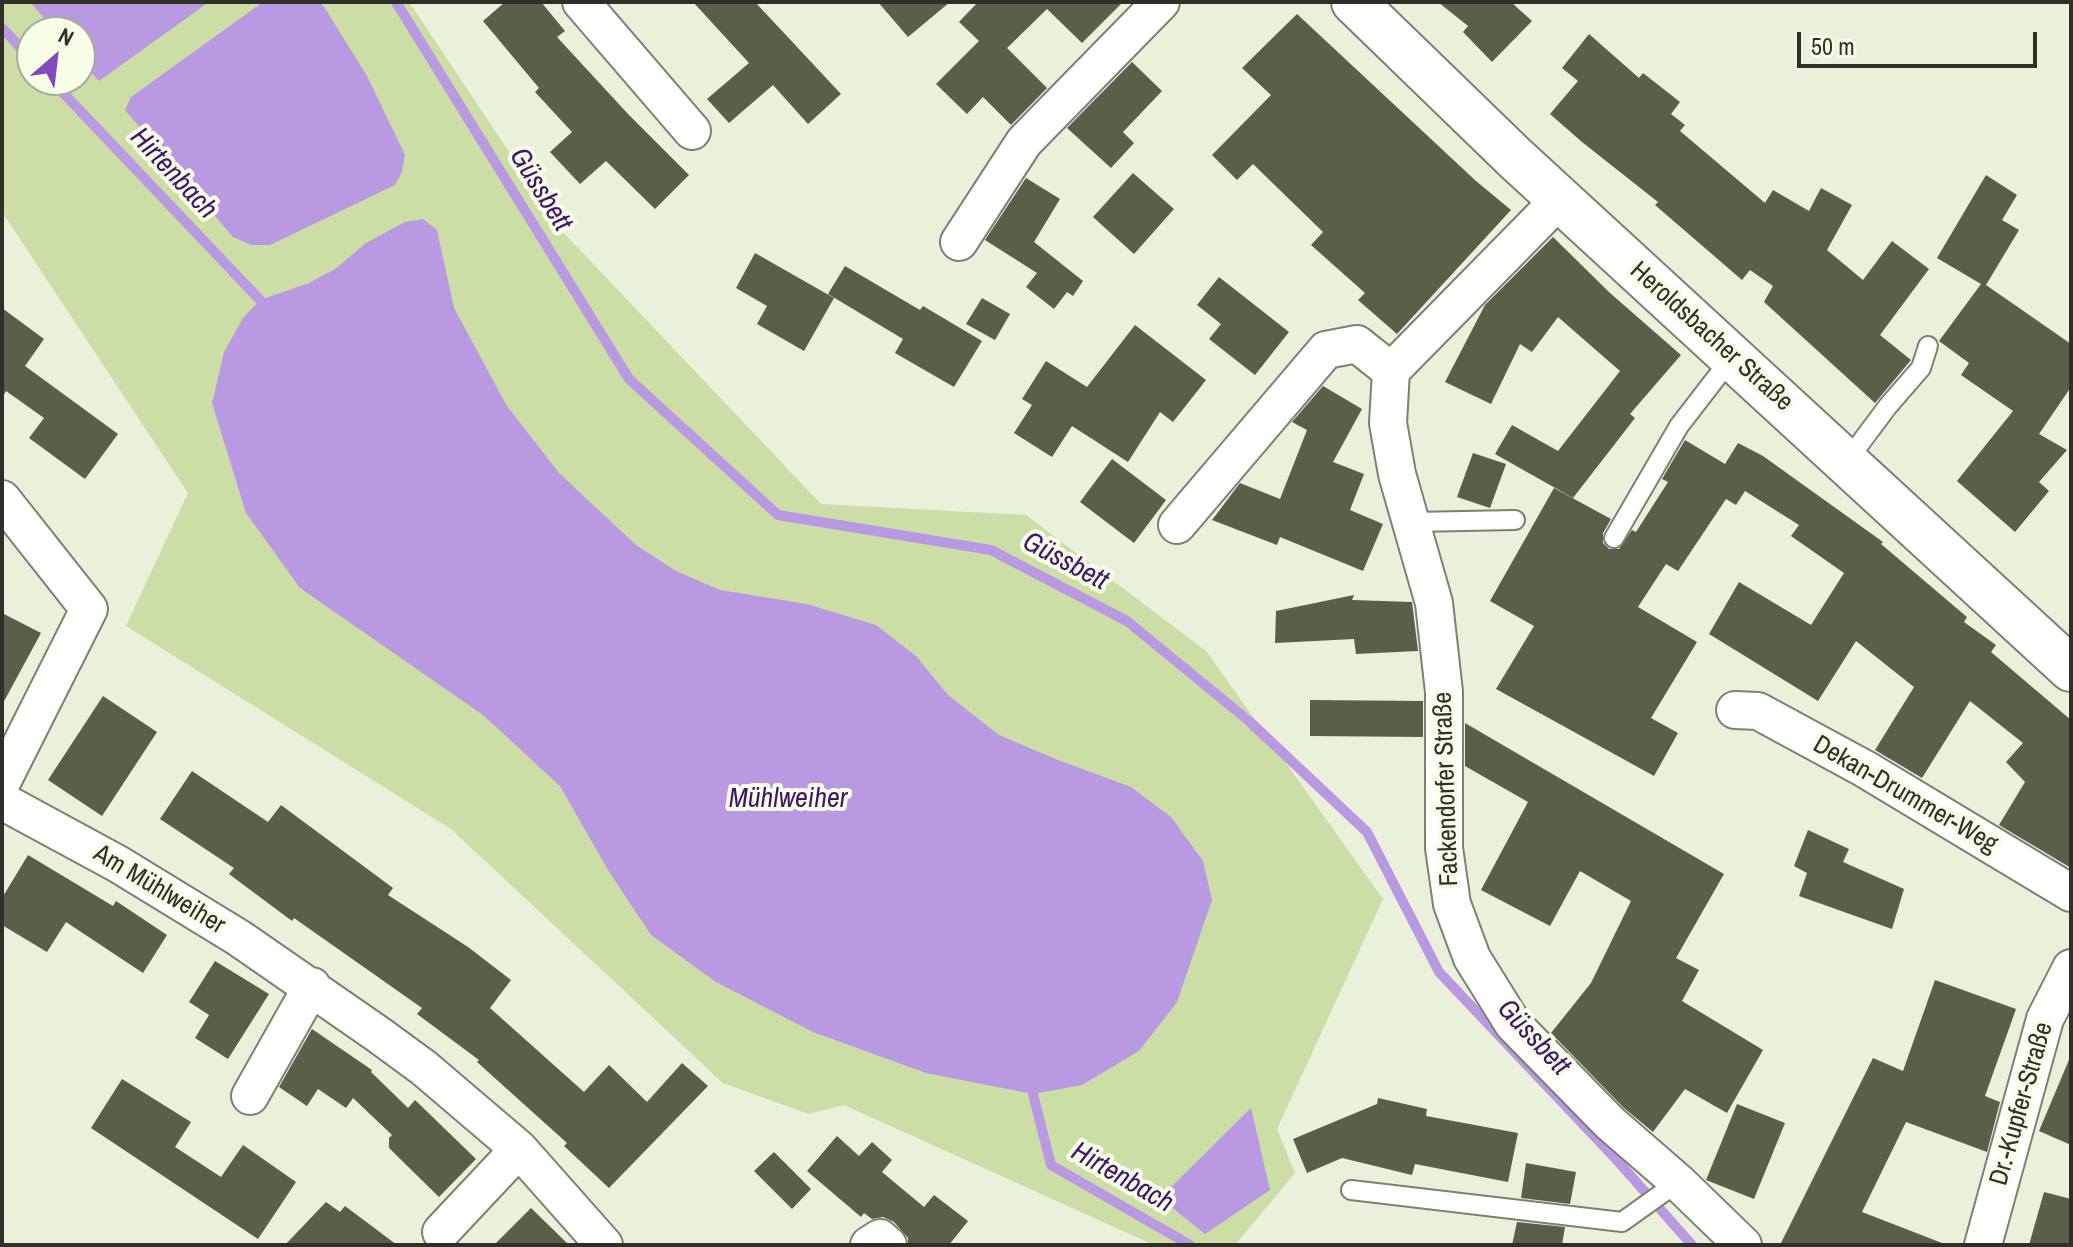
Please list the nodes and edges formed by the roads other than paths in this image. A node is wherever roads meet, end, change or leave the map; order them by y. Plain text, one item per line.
1 (581, 2) edge
2 (1161, 2) edge
3 (1359, 4) edge
4 (692, 131) dead end
5 (1560, 199) junction
6 (959, 242) dead end
7 (1928, 346) dead end
8 (1733, 356) junction
9 (1391, 371) junction
10 (1847, 461) junction
11 (2, 499) edge
12 (1515, 520) dead end
13 (1413, 522) junction
14 (1177, 525) dead end
15 (1614, 538) dead end
16 (2071, 669) edge
17 (1735, 710) dead end
18 (2, 782) edge
19 (2, 801) edge
20 (2071, 893) edge
21 (2071, 968) edge
22 (312, 986) junction
23 (250, 1096) dead end
24 (519, 1149) junction
25 (1678, 1182) junction
26 (1351, 1190) dead end
27 (441, 1232) dead end
28 (604, 1245) edge
29 (869, 1245) edge
30 (888, 1245) edge
31 (1743, 1245) edge
32 (1983, 1245) edge

1 - 4 street
2 - 6 street
3 - 5 street, Heroldsbacher Straße
5 - 8 street, Heroldsbacher Straße
5 - 9 street
7 - 10 lane
8 - 10 street, Heroldsbacher Straße
8 - 15 lane
9 - 13 street, Fackendorfer Straße
9 - 14 street
10 - 16 street, Heroldsbacher Straße
11 - 18 street
12 - 13 lane
13 - 25 street, Fackendorfer Straße
17 - 20 street, Dekan-Drummer-Weg
19 - 22 street, Am Mühlweiher
21 - 32 street, Dr.-Kupfer-Straße
22 - 23 street
22 - 24 street, Am Mühlweiher
24 - 27 street
24 - 28 street, Am Mühlweiher
25 - 26 lane
25 - 31 street, Fackendorfer Straße
29 - 30 street

